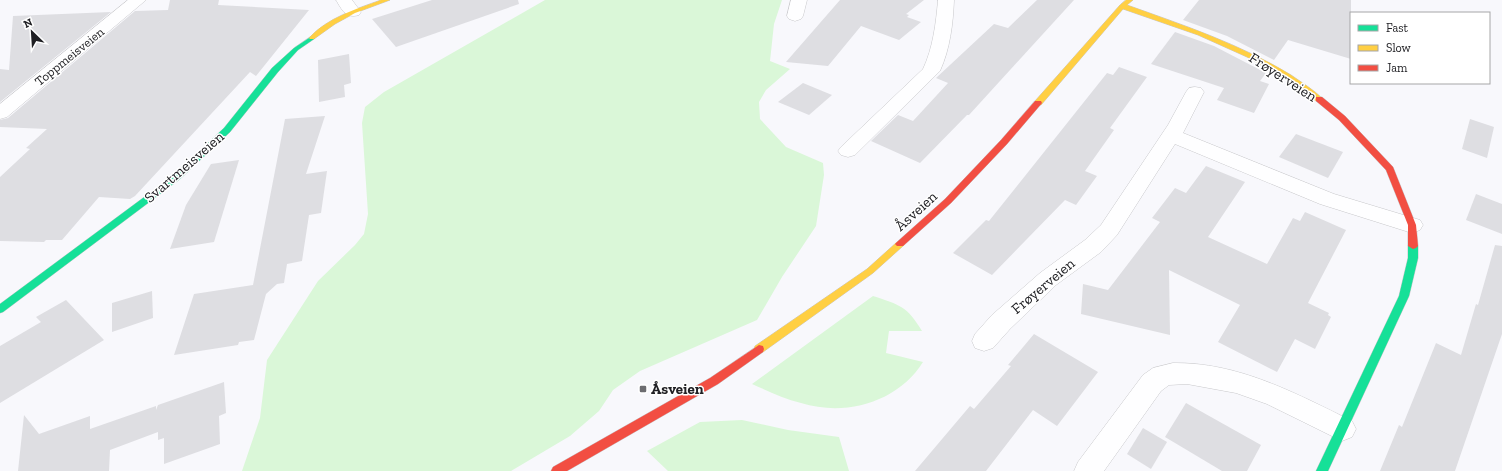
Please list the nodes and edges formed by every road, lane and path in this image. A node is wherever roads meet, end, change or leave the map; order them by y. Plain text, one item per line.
1 (138, 0) edge
2 (388, 0) edge
3 (799, 0) edge
4 (946, 0) edge
5 (1130, 0) edge
6 (348, 6) edge
7 (1122, 6) junction
8 (795, 16) dead end
9 (1195, 92) dead end
10 (0, 113) edge
11 (1171, 135) junction
12 (848, 151) dead end
13 (1412, 225) junction
14 (0, 309) edge
15 (984, 341) dead end
16 (1342, 429) junction
17 (557, 471) edge
18 (1088, 471) edge
19 (1322, 471) edge

1 - 10 street, Toppmeisveien
2 - 6 street, Svartmeisveien
3 - 8 street
4 - 12 street
5 - 7 street, Åsveien
6 - 14 street, Svartmeisveien
7 - 13 street, Frøyerveien
7 - 17 street, Åsveien
9 - 11 street, Frøyerveien
11 - 13 street
11 - 15 street, Frøyerveien
13 - 16 street, Frøyerveien
16 - 18 street
16 - 19 street, Frøyerveien

